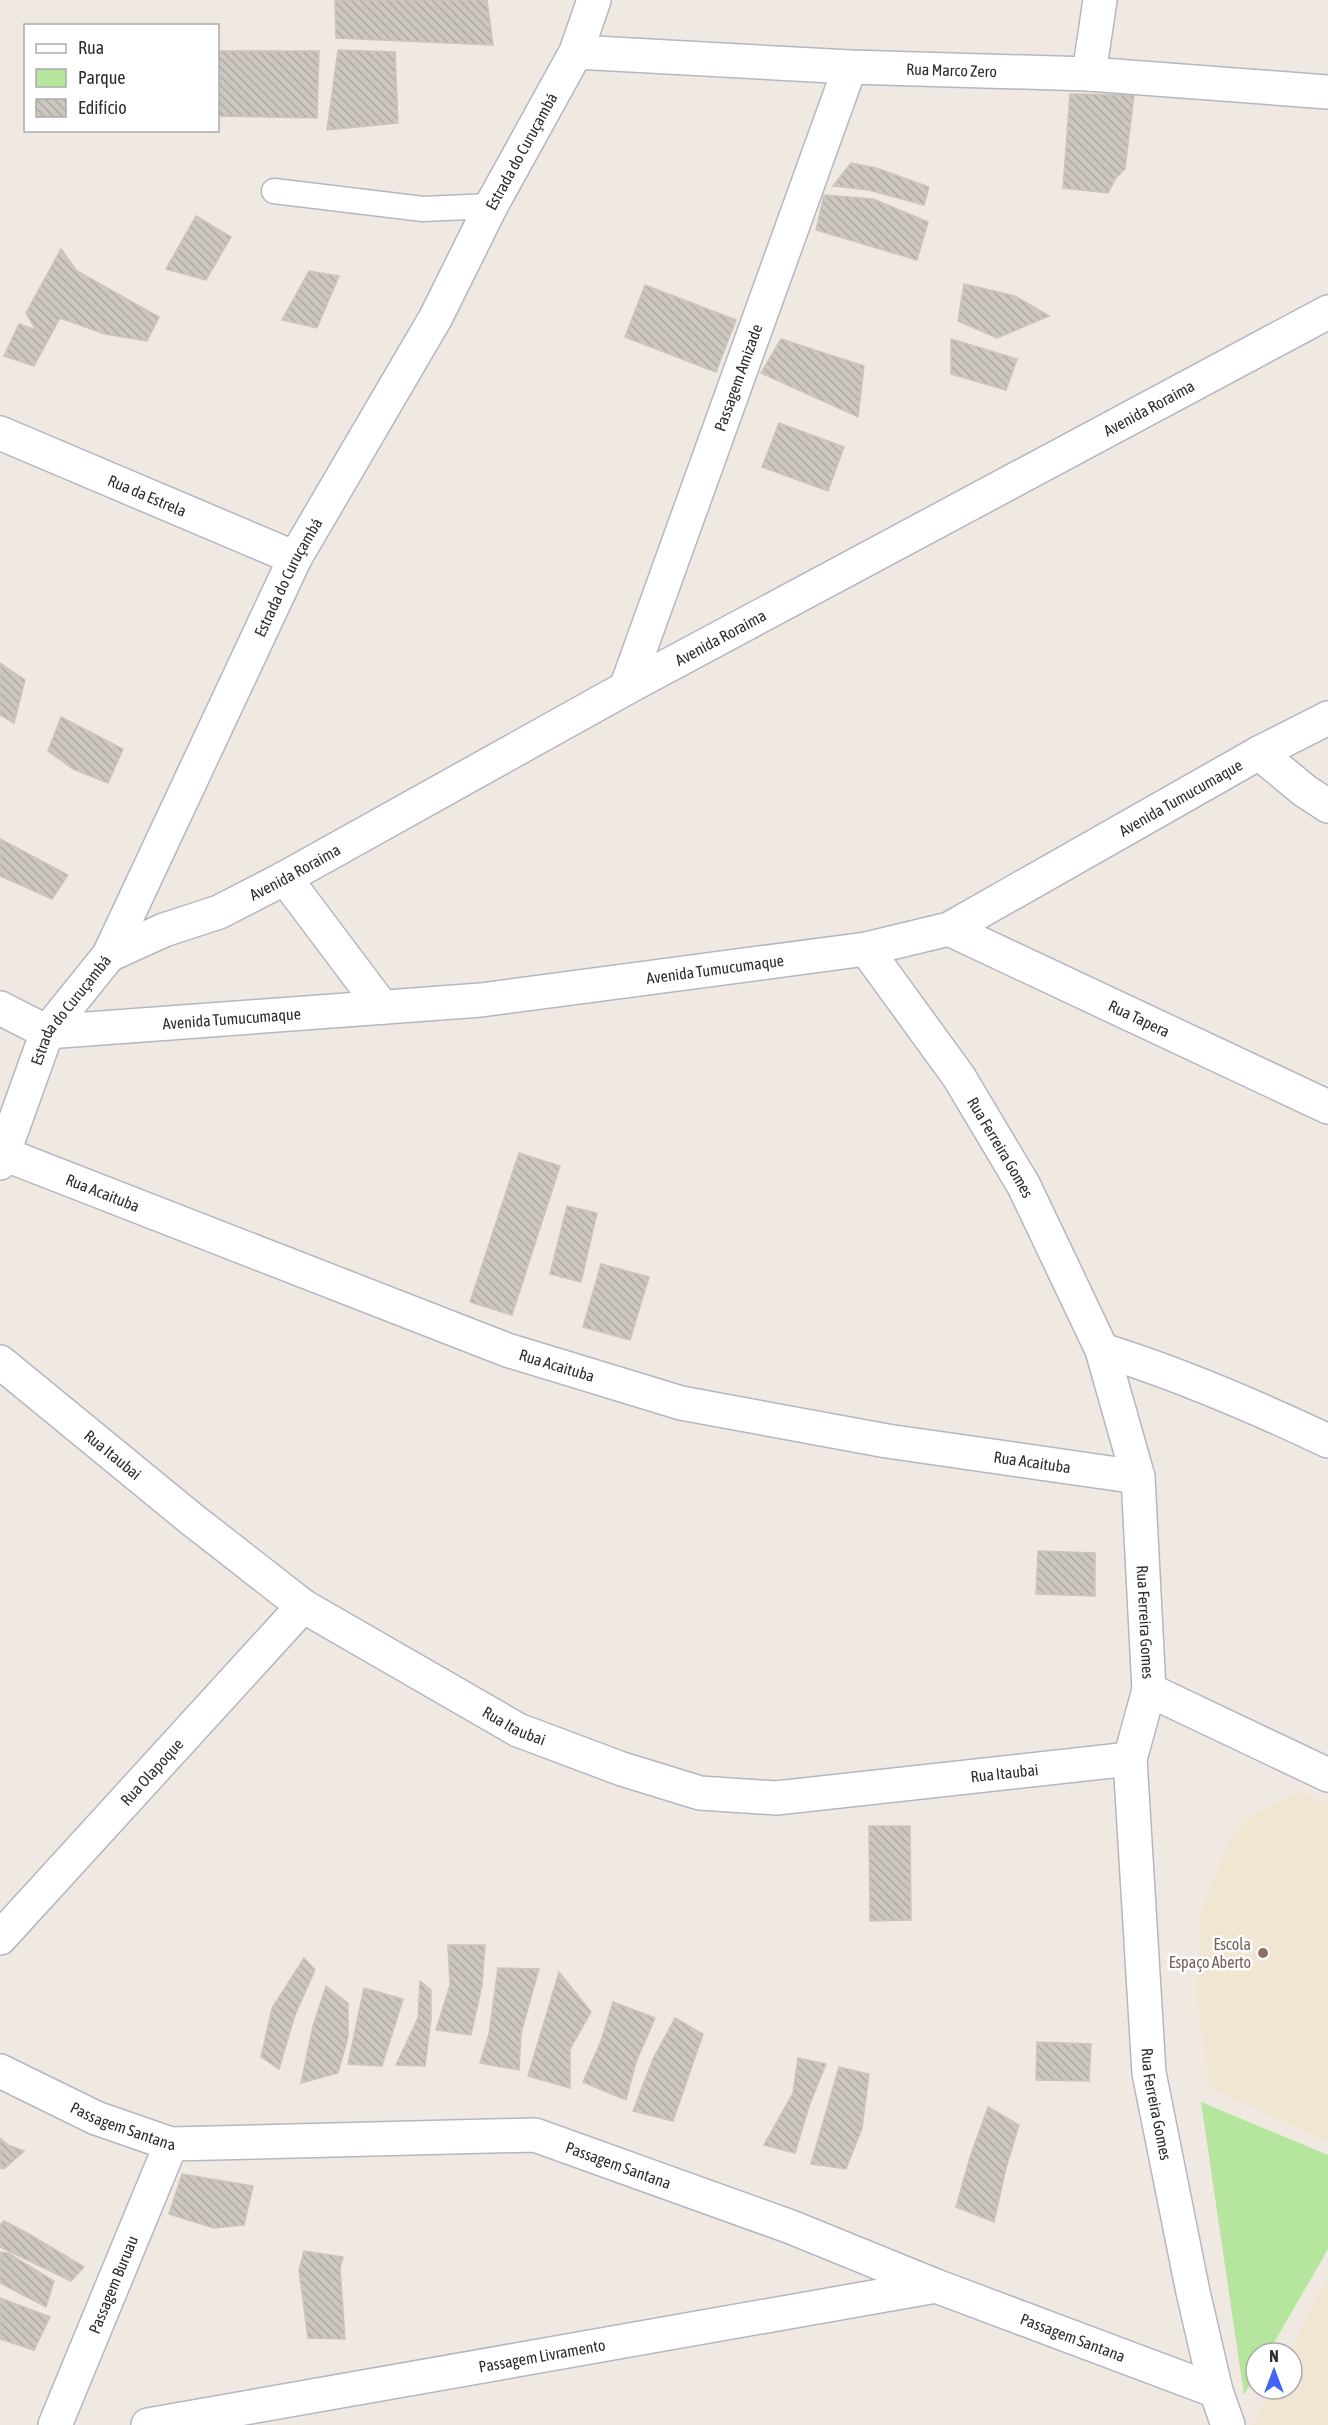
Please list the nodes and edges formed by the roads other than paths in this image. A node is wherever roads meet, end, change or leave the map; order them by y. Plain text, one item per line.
1 (594, 0) edge
2 (1100, 0) edge
3 (576, 52) junction
4 (850, 67) junction
5 (1089, 74) junction
6 (1328, 92) edge
7 (274, 191) dead end
8 (491, 206) junction
9 (1328, 312) edge
10 (0, 433) edge
11 (295, 558) junction
12 (626, 688) junction
13 (1328, 718) edge
14 (1259, 753) junction
15 (1328, 806) edge
16 (285, 878) junction
17 (949, 929) junction
18 (866, 949) junction
19 (109, 955) junction
20 (382, 1007) junction
21 (0, 1008) edge
22 (48, 1032) junction
23 (1328, 1107) edge
24 (2, 1158) edge
25 (1102, 1350) junction
26 (0, 1362) edge
27 (1328, 1441) edge
28 (1138, 1477) junction
29 (303, 1606) junction
30 (1149, 1690) junction
31 (1130, 1759) junction
32 (1328, 1775) edge
33 (0, 1938) edge
34 (0, 2071) edge
35 (171, 2144) junction
36 (936, 2286) junction
37 (1216, 2391) junction
38 (55, 2425) edge
39 (148, 2425) edge
40 (1228, 2425) edge

1 - 3 street, Estrada do Curuçambá
2 - 5 street
3 - 4 street, Rua Marco Zero
3 - 8 street, Estrada do Curuçambá
4 - 5 street, Rua Marco Zero
4 - 12 street, Passagem Amizade
5 - 6 street, Rua Marco Zero
7 - 8 lane
8 - 11 street, Estrada do Curuçambá
9 - 12 street, Avenida Roraima
10 - 11 street, Rua da Estrela
11 - 19 street, Estrada do Curuçambá
12 - 16 street, Avenida Roraima
13 - 14 street, Avenida Tumucumaque
14 - 15 street
14 - 17 street, Avenida Tumucumaque
16 - 19 street, Avenida Roraima
16 - 20 street
17 - 18 street, Avenida Tumucumaque
17 - 23 street, Rua Tapera
18 - 20 street, Avenida Tumucumaque
18 - 25 street, Rua Ferreira Gomes
19 - 22 street, Estrada do Curuçambá
20 - 22 street, Avenida Tumucumaque
21 - 22 street
22 - 24 street, Estrada do Curuçambá
24 - 28 street, Rua Acaituba
25 - 27 street
25 - 28 street, Rua Ferreira Gomes
26 - 29 street, Rua Itaubai
28 - 30 street, Rua Ferreira Gomes
29 - 31 street, Rua Itaubai
29 - 33 street, Rua Olapoque
30 - 31 street, Rua Ferreira Gomes
30 - 32 street
31 - 37 street, Rua Ferreira Gomes
34 - 35 street, Passagem Santana
35 - 36 street, Passagem Santana
35 - 38 street, Passagem Buruau
36 - 37 street, Passagem Santana
36 - 39 street, Passagem Livramento
37 - 40 street, Rua Ferreira Gomes

